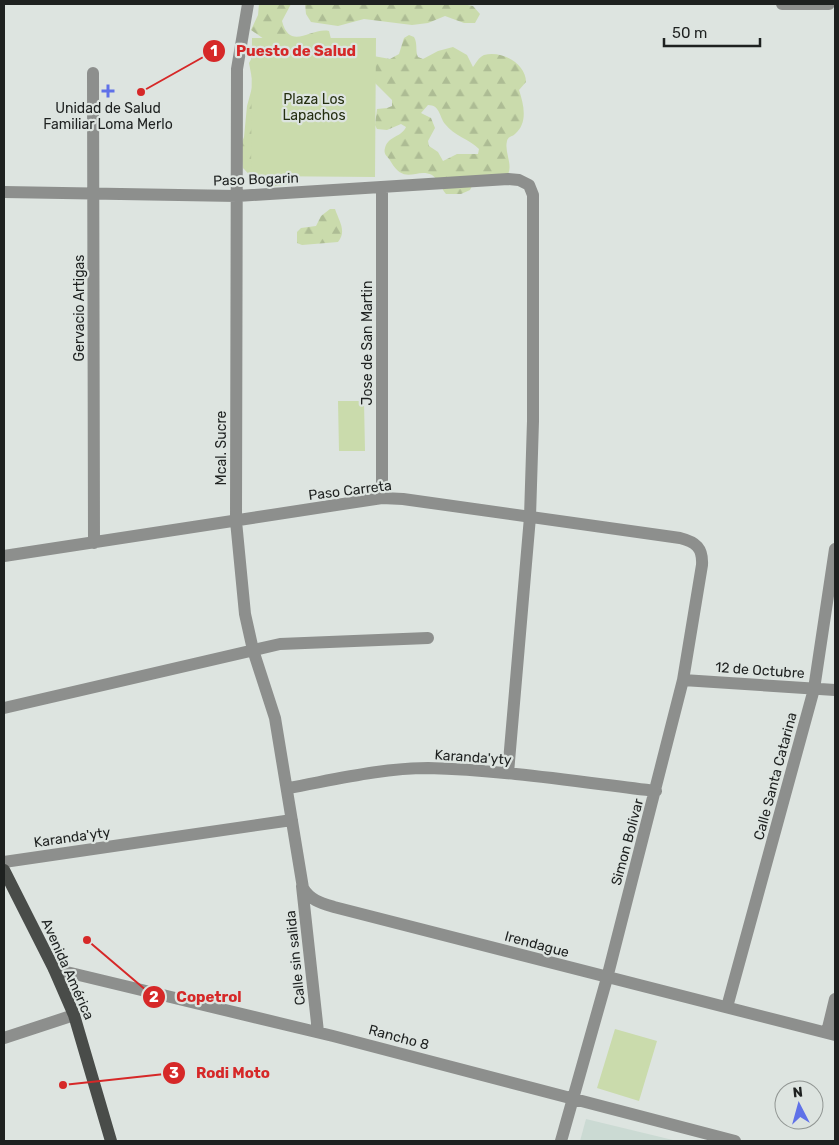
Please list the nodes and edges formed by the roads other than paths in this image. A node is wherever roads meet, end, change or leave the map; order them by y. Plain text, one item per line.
1 (248, 4) edge
2 (782, 4) edge
3 (794, 4) edge
4 (829, 4) edge
5 (93, 73) dead end
6 (382, 187) junction
7 (4, 192) edge
8 (93, 194) junction
9 (236, 196) junction
10 (382, 498) junction
11 (530, 517) junction
12 (236, 521) junction
13 (94, 543) junction
14 (698, 546) joint
15 (835, 549) edge
16 (4, 556) edge
17 (428, 638) dead end
18 (253, 650) junction
19 (683, 680) junction
20 (814, 689) junction
21 (835, 690) edge
22 (4, 708) edge
23 (508, 773) junction
24 (288, 788) junction
25 (656, 791) junction
26 (292, 820) junction
27 (4, 862) edge
28 (4, 870) edge
29 (301, 881) junction
30 (54, 969) junction
31 (608, 978) junction
32 (835, 999) edge
33 (727, 1007) junction
34 (74, 1016) junction
35 (318, 1032) junction
36 (831, 1033) edge
37 (4, 1038) edge
38 (573, 1099) junction
39 (111, 1141) edge
40 (562, 1141) edge
41 (735, 1141) edge

1 - 9 street, Mcal. Sucre
2 - 3 street
3 - 4 street
5 - 8 street, Gervacio Artigas
6 - 9 street, Paso Bogarin
6 - 10 street, Jose de San Martin
6 - 11 street, Paso Bogarin
7 - 8 street, Paso Bogarin
8 - 9 street, Paso Bogarin
8 - 13 street, Gervacio Artigas
9 - 12 street, Mcal. Sucre
10 - 11 street, Paso Carreta
10 - 12 street, Paso Carreta
11 - 14 street, Paso Carreta
11 - 23 street
12 - 13 street, Paso Carreta
12 - 18 street, Mcal. Sucre
13 - 16 street, Paso Carreta
14 - 19 street, Simon Bolivar
15 - 20 street, Calle Santa Catarina
17 - 18 street
18 - 22 street
18 - 24 street, Mcal. Sucre
19 - 20 street, 12 de Octubre
19 - 25 street, Simon Bolivar
20 - 21 street, 12 de Octubre
20 - 33 street, Calle Santa Catarina
23 - 24 street, Karanda'yty
23 - 25 street, Karanda'yty
24 - 26 street, Mcal. Sucre
25 - 31 street, Simon Bolivar
26 - 27 street, Karanda'yty
26 - 29 street, Irendague
28 - 30 main road, Avenida América
29 - 31 street, Irendague
29 - 35 street, Calle sin salida
30 - 34 main road, Avenida América
30 - 35 street, Rancho 8
31 - 33 street, Irendague
31 - 38 street, Simon Bolivar
32 - 36 street
33 - 36 street, Irendague
34 - 37 street
34 - 39 main road, Avenida América
35 - 38 street, Rancho 8
38 - 40 street, Simon Bolivar
38 - 41 street, Rancho 8

